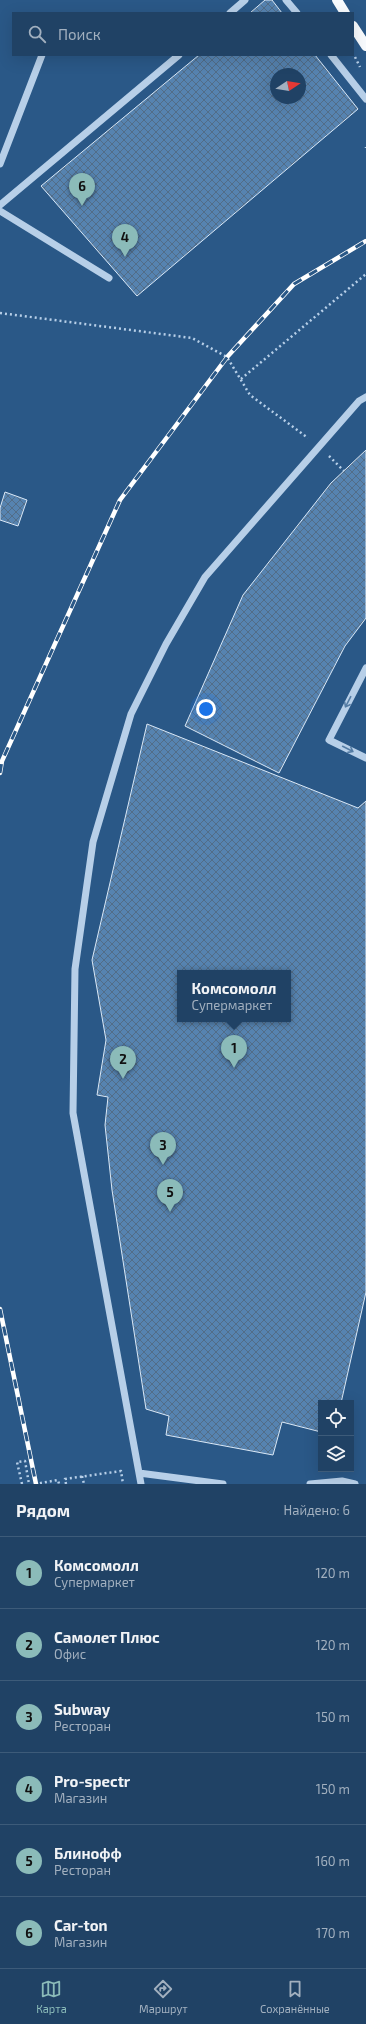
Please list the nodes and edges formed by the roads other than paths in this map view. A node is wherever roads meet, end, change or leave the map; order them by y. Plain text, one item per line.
1 (245, 0) edge
2 (286, 0) edge
3 (337, 0) edge
4 (231, 12) edge
5 (296, 12) edge
6 (344, 12) edge
7 (354, 28) edge
8 (366, 46) edge
9 (42, 56) edge
10 (178, 56) edge
11 (332, 56) edge
12 (366, 99) edge
13 (0, 164) edge
14 (0, 205) edge
15 (0, 211) edge
16 (108, 278) dead end
17 (366, 397) edge
18 (366, 668) edge
19 (366, 758) edge
20 (139, 1473) junction
21 (141, 1484) edge
22 (223, 1484) edge
23 (310, 1484) edge
24 (355, 1484) edge

1 - 4 lane
2 - 5 lane
3 - 6 main road
7 - 8 main road
9 - 13 lane
10 - 14 lane
11 - 12 lane
15 - 16 lane
17 - 20 lane
18 -> 19 lane
20 - 21 lane
20 - 22 lane
23 - 24 lane

